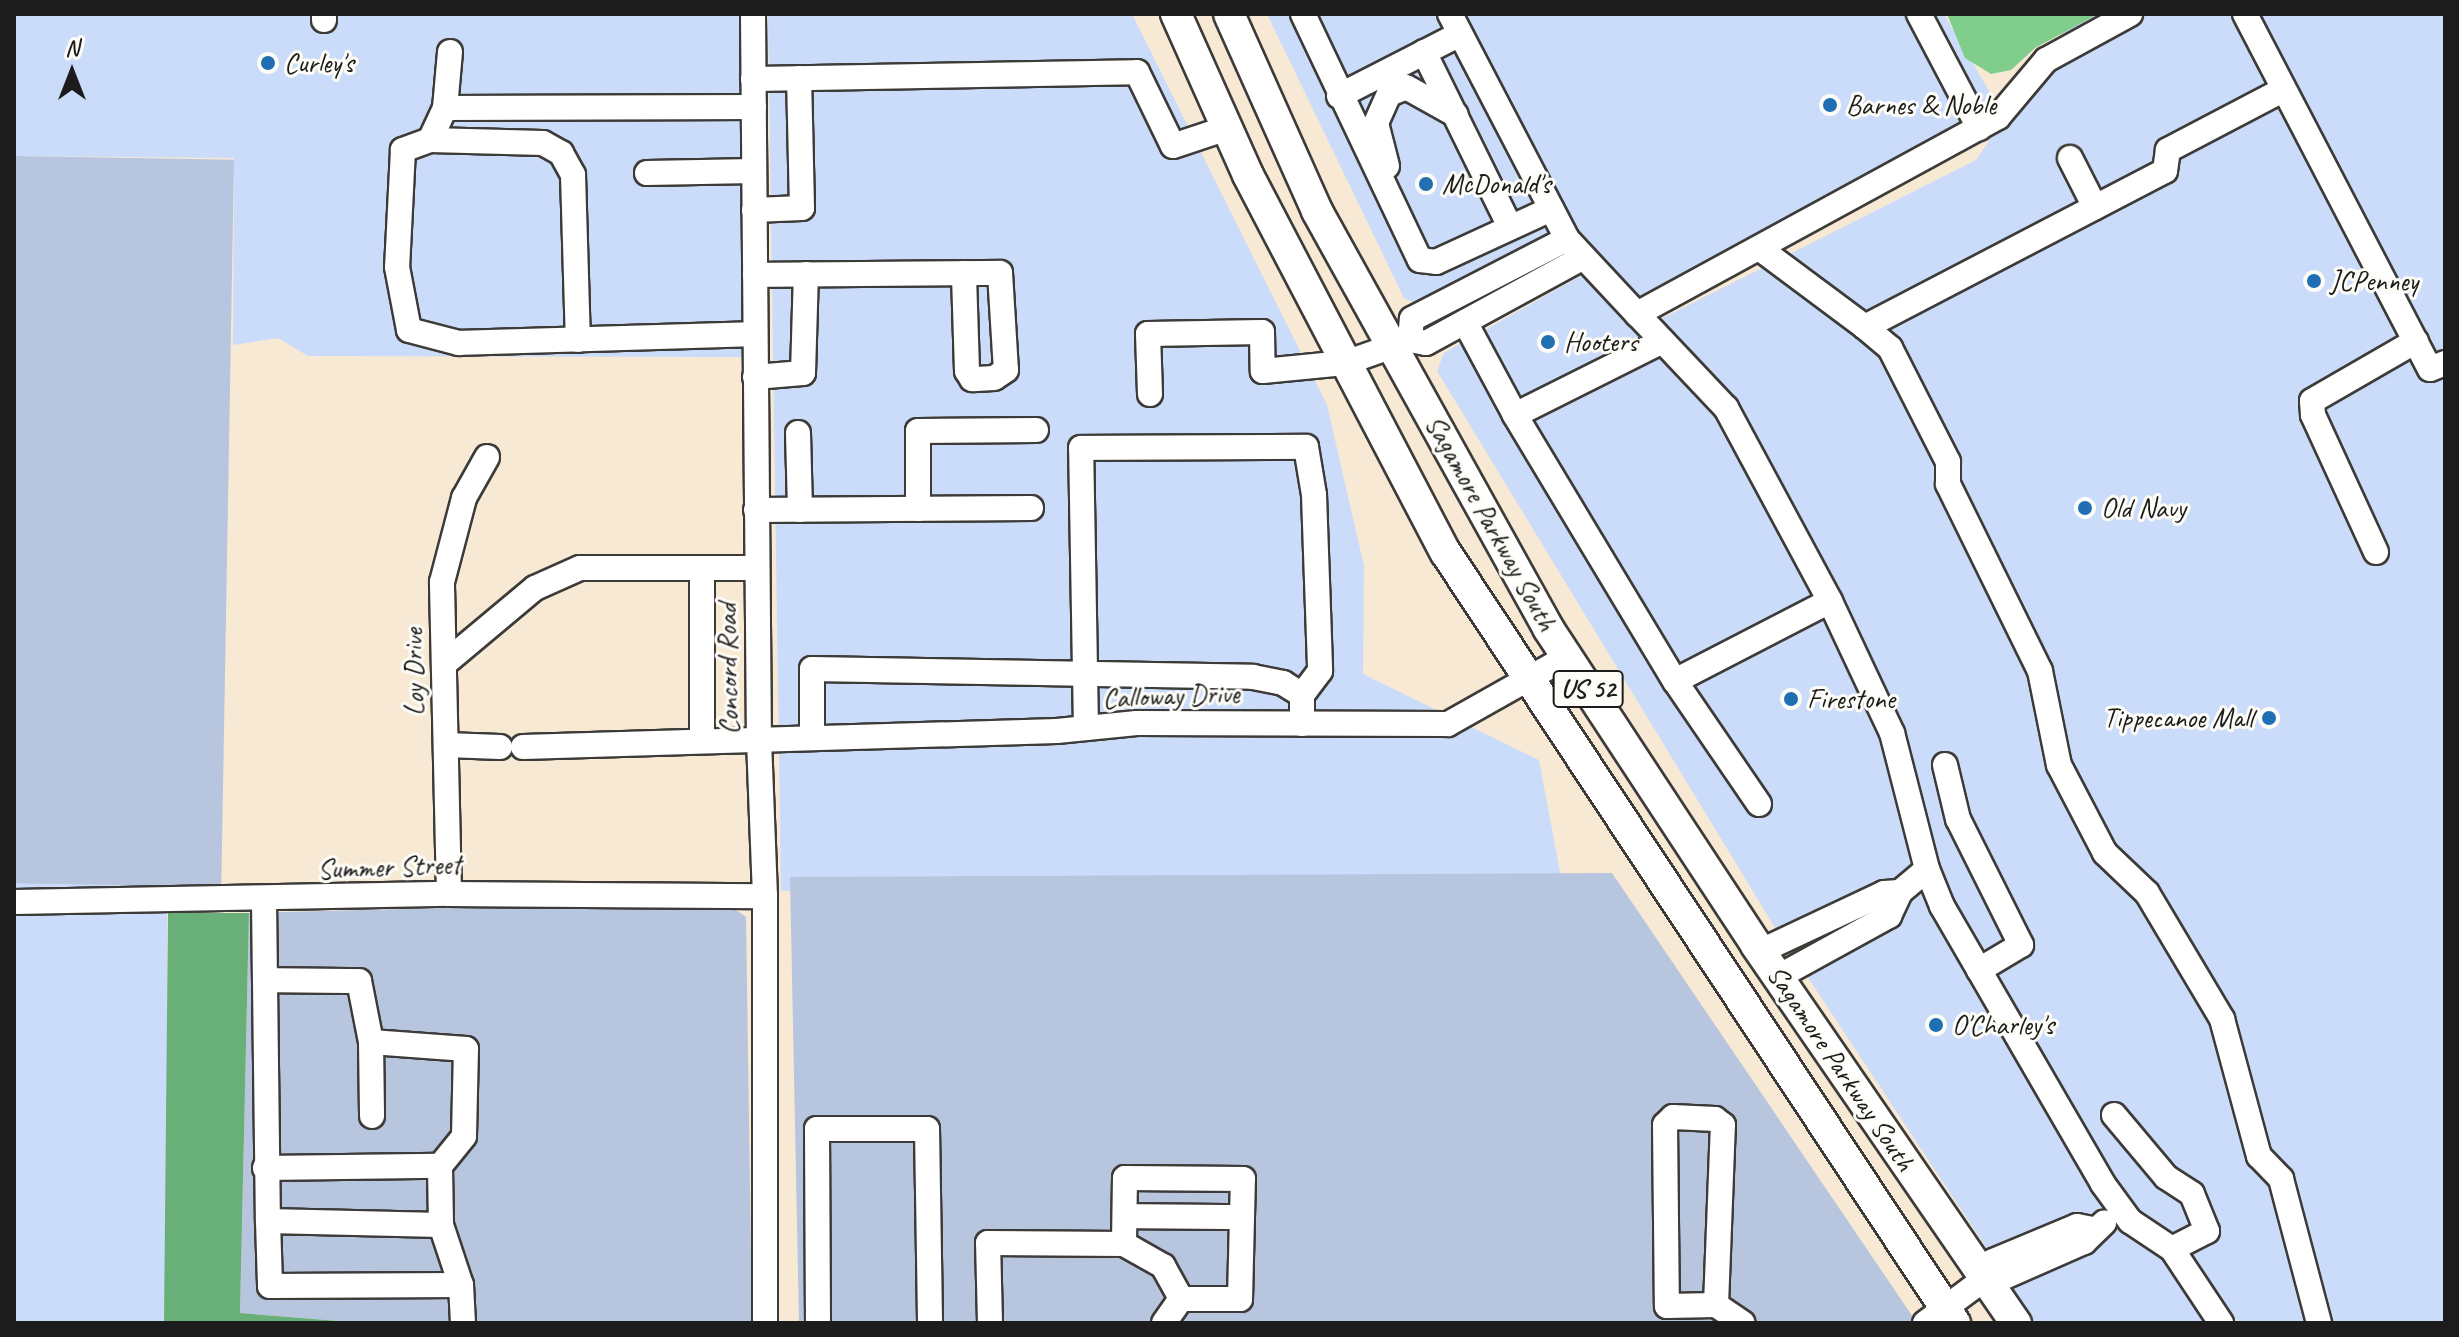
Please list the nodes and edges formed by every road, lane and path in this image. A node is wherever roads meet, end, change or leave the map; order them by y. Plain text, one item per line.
1 (753, 14) edge
2 (1176, 14) edge
3 (1229, 14) edge
4 (1303, 14) edge
5 (1919, 14) edge
6 (2130, 14) edge
7 (2245, 14) edge
8 (1455, 24) edge
9 (450, 52) dead end
10 (1424, 52) junction
11 (799, 78) junction
12 (753, 79) junction
13 (2283, 90) junction
14 (1339, 96) junction
15 (754, 107) junction
16 (445, 108) junction
17 (550, 108) junction
18 (1456, 115) junction
19 (1227, 128) junction
20 (1979, 128) junction
21 (430, 140) junction
22 (543, 143) junction
23 (2070, 158) dead end
24 (754, 171) junction
25 (647, 173) dead end
26 (2095, 207) junction
27 (1551, 209) junction
28 (754, 210) junction
29 (1510, 227) junction
30 (1759, 248) junction
31 (1574, 249) junction
32 (1448, 257) junction
33 (964, 273) dead end
34 (806, 274) junction
35 (755, 275) junction
36 (1637, 314) junction
37 (1465, 322) junction
38 (1865, 327) junction
39 (755, 334) junction
40 (578, 340) junction
41 (1663, 341) junction
42 (2416, 341) junction
43 (1401, 344) junction
44 (1345, 363) junction
45 (2445, 363) edge
46 (755, 377) junction
47 (1150, 394) dead end
48 (1515, 415) junction
49 (1036, 430) dead end
50 (798, 433) dead end
51 (487, 457) dead end
52 (1031, 508) dead end
53 (918, 509) junction
54 (756, 510) junction
55 (800, 510) junction
56 (2376, 552) dead end
57 (702, 568) junction
58 (757, 568) junction
59 (1830, 601) junction
60 (1567, 657) junction
61 (444, 664) junction
62 (1083, 674) junction
63 (1675, 681) junction
64 (1529, 682) junction
65 (1302, 695) junction
66 (1302, 724) junction
67 (1086, 728) junction
68 (812, 735) junction
69 (759, 740) junction
70 (702, 741) junction
71 (446, 745) junction
72 (1945, 765) dead end
73 (1759, 804) dead end
74 (1927, 869) junction
75 (1900, 892) junction
76 (449, 894) junction
77 (765, 896) junction
78 (264, 901) junction
79 (14, 902) edge
80 (1761, 951) junction
81 (1979, 970) junction
82 (1778, 977) junction
83 (266, 980) junction
84 (371, 1042) junction
85 (2114, 1115) dead end
86 (372, 1116) dead end
87 (440, 1166) junction
88 (265, 1168) junction
89 (2124, 1213) junction
90 (1125, 1216) junction
91 (1242, 1217) junction
92 (268, 1221) junction
93 (441, 1225) junction
94 (1124, 1244) junction
95 (2172, 1249) junction
96 (1984, 1279) junction
97 (461, 1285) junction
98 (1181, 1299) junction
99 (1716, 1305) junction
100 (1941, 1318) edge
101 (463, 1323) edge
102 (765, 1323) edge
103 (818, 1323) edge
104 (930, 1323) edge
105 (990, 1323) edge
106 (1164, 1323) edge
107 (1743, 1323) edge
108 (2016, 1323) edge
109 (2221, 1323) edge
110 (2319, 1323) edge

1 - 12 street, Concord Road
2 - 19 main road, Sagamore Parkway South / US 52
3 - 43 main road, Sagamore Parkway South / US 52
4 - 14 street
5 - 20 street
6 - 20 street
7 - 13 street
8 - 10 street
8 - 27 street
9 - 16 street
10 - 14 street
10 - 18 street
11 - 12 street
11 - 19 street
11 - 28 street
12 - 15 street, Concord Road
13 - 26 street
13 - 42 street
14 - 32 street
15 - 17 street
15 - 24 street, Concord Road
16 - 17 street
16 - 21 street
17 - 22 street
18 - 29 street
18 - 32 street
19 - 44 main road, Sagamore Parkway South / US 52
20 - 30 street
21 - 22 street
21 - 40 street
22 - 40 street
23 - 26 street
24 - 25 street
24 - 28 street, Concord Road
26 - 38 street
27 - 29 street
27 - 31 street
28 - 35 street, Concord Road
29 - 32 street
30 - 36 street
30 - 38 street
31 - 36 street
31 - 37 street
31 - 43 street
33 - 34 street
34 - 35 street
34 - 46 street
35 - 39 street, Concord Road
36 - 41 street
37 - 43 street
37 - 48 street
38 - 110 street
39 - 40 street
39 - 46 street, Concord Road
41 - 48 street
41 - 59 street
42 - 45 street
42 - 56 street
43 - 44 street
43 - 60 main road, Sagamore Parkway South / US 52
44 - 47 street
44 - 64 main road, Sagamore Parkway South / US 52
46 - 54 street, Concord Road
48 - 63 street
49 - 53 street
50 - 55 street
51 - 61 street, Loy Drive
52 - 53 street
53 - 55 street
54 - 55 street
54 - 58 street, Concord Road
57 - 58 street
57 - 61 street
57 - 70 street
58 - 69 street, Concord Road
59 - 63 street
59 - 74 street
60 - 64 street, Calloway Drive
60 - 80 main road, Sagamore Parkway South / US 52
61 - 71 street, Loy Drive
62 - 65 street
62 - 65 street
62 - 67 street
62 - 68 street
63 - 73 street
64 - 66 street, Calloway Drive
64 - 100 main road, Sagamore Parkway South / US 52
65 - 66 street
66 - 67 street, Calloway Drive
67 - 68 street, Calloway Drive
68 - 69 street, Calloway Drive
69 - 70 street, Calloway Drive
69 - 77 street, Concord Road
70 - 71 street, Calloway Drive
71 - 76 street, Loy Drive
72 - 81 street
74 - 75 street
74 - 81 street
75 - 80 street
75 - 82 street
76 - 77 street, Summer Street
76 - 78 street, Summer Street
77 - 102 street, Concord Road
78 - 79 street, Summer Street
78 - 83 street
80 - 82 main road, Sagamore Parkway South / US 52
81 - 89 street
82 - 96 main road, Sagamore Parkway South / US 52
83 - 84 street
83 - 88 street
84 - 86 street
84 - 87 street
85 - 95 street
87 - 88 street
87 - 93 street
88 - 92 street
89 - 95 street
89 - 96 street
90 - 91 street
90 - 91 street
90 - 94 street
91 - 98 street
92 - 93 street
92 - 97 street
93 - 97 street
94 - 98 street
94 - 105 street
95 - 109 street
96 - 100 street
96 - 108 main road, Sagamore Parkway South / US 52
97 - 101 street
98 - 106 street
99 - 99 street
99 - 107 street
103 - 104 street

